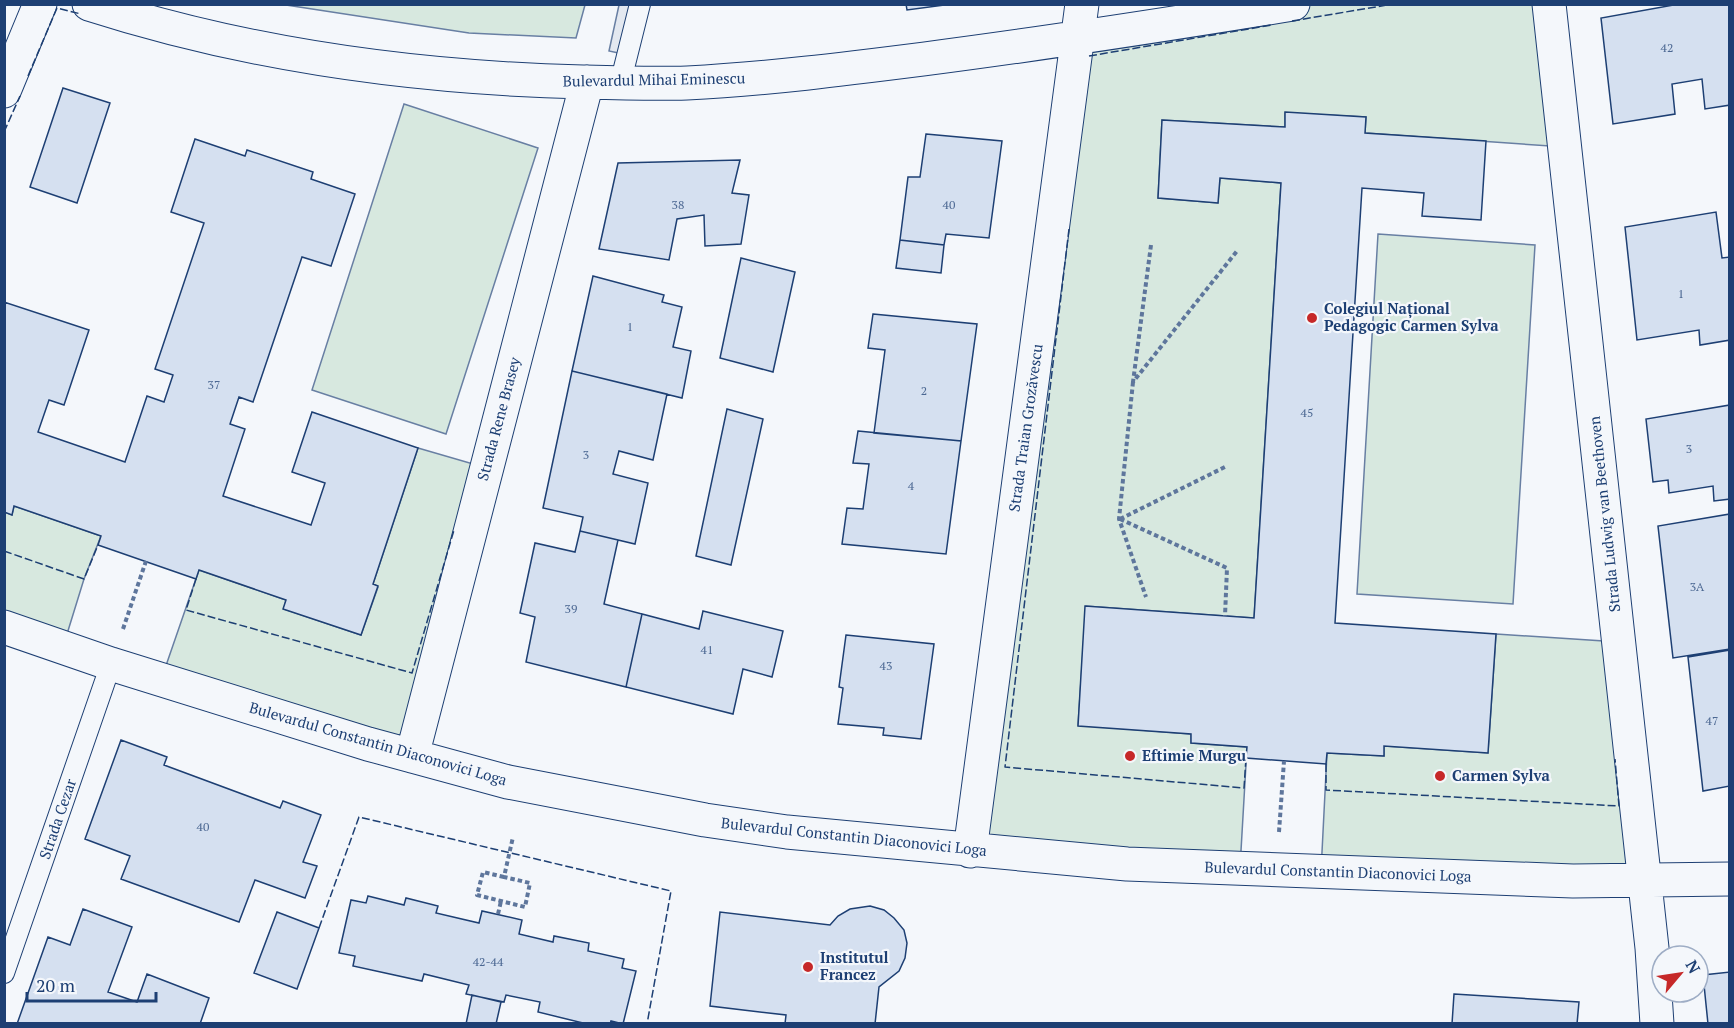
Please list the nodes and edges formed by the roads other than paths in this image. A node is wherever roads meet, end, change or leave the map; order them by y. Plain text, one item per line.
1 (40, 4) edge
2 (89, 4) edge
3 (640, 4) edge
4 (1082, 4) edge
5 (1293, 4) edge
6 (1549, 4) edge
7 (1078, 39) junction
8 (587, 82) junction
9 (620, 84) junction
10 (4, 91) edge
11 (4, 627) edge
12 (111, 664) junction
13 (412, 756) junction
14 (970, 851) junction
15 (1730, 879) edge
16 (1645, 882) junction
17 (4, 973) edge
18 (1657, 1023) edge

1 - 10 street
2 - 8 street, Bulevardul Mihai Eminescu
3 - 9 lane
4 - 7 street, Strada Traian Grozăvescu
5 - 7 street, Bulevardul Mihai Eminescu
6 - 16 street, Strada Ludwig van Beethoven
7 - 9 street, Bulevardul Mihai Eminescu
7 - 14 street, Strada Traian Grozăvescu
8 - 9 street, Bulevardul Mihai Eminescu
8 - 13 street, Strada Rene Brasey
11 - 12 street, Bulevardul Constantin Diaconovici Loga
12 - 13 street, Bulevardul Constantin Diaconovici Loga
12 - 17 lane, Strada Cezar
13 - 14 street, Bulevardul Constantin Diaconovici Loga
14 - 16 street, Bulevardul Constantin Diaconovici Loga
15 - 16 street, Bulevardul Constantin Diaconovici Loga
16 - 18 street, Strada Ludwig van Beethoven

